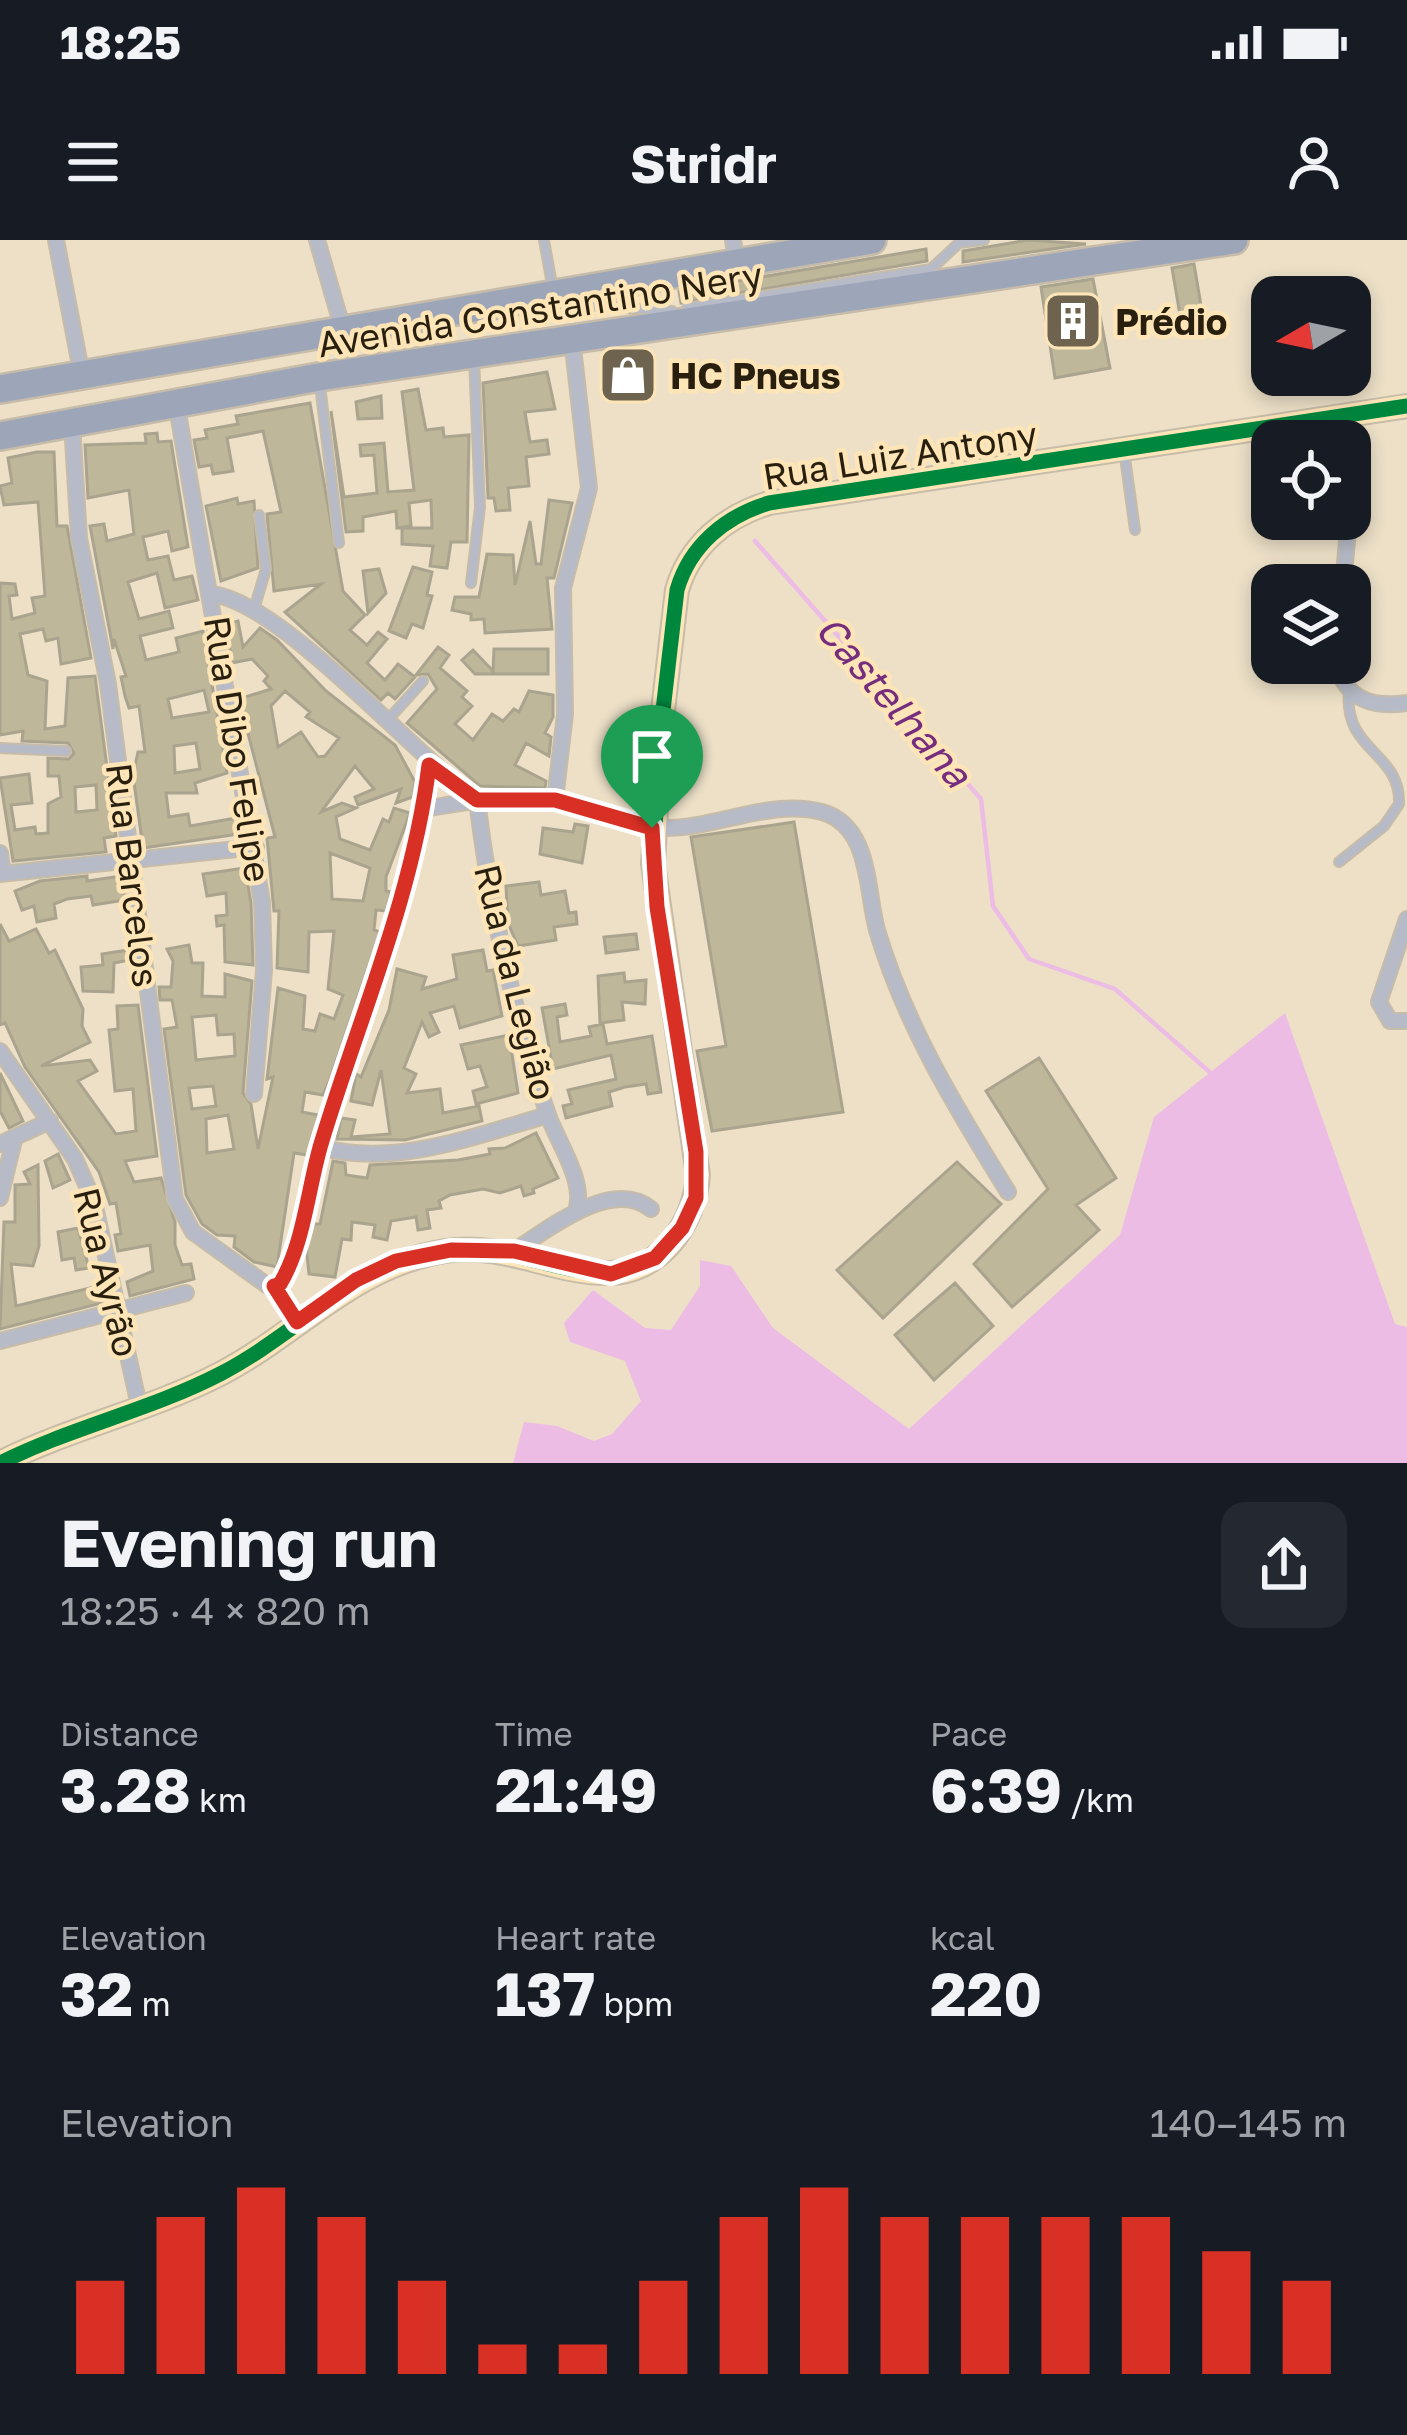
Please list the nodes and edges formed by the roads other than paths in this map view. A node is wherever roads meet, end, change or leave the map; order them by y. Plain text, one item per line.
1 (56, 240) edge
2 (317, 240) edge
3 (544, 240) edge
4 (872, 240) edge
5 (984, 240) edge
6 (1234, 240) edge
7 (734, 250) edge
8 (554, 297) junction
9 (519, 304) junction
10 (664, 312) junction
11 (343, 330) junction
12 (629, 331) junction
13 (572, 339) junction
14 (474, 355) junction
15 (82, 377) junction
16 (319, 377) junction
17 (0, 389) edge
18 (1407, 406) edge
19 (177, 407) junction
20 (1338, 417) junction
21 (1338, 420) edge
22 (72, 424) junction
23 (0, 436) edge
24 (1124, 449) junction
25 (259, 515) dead end
26 (1135, 530) dead end
27 (339, 543) dead end
28 (471, 583) dead end
29 (212, 594) junction
30 (255, 606) junction
31 (422, 681) dead end
32 (1346, 684) edge
33 (1349, 691) junction
34 (1407, 703) edge
35 (386, 724) junction
36 (0, 748) edge
37 (66, 751) dead end
38 (429, 765) junction
39 (477, 800) junction
40 (555, 800) junction
41 (424, 809) junction
42 (652, 828) junction
43 (256, 847) junction
44 (0, 853) edge
45 (132, 860) junction
46 (1339, 862) dead end
47 (1, 874) edge
48 (1407, 919) edge
49 (1404, 1021) edge
50 (0, 1051) edge
51 (254, 1094) dead end
52 (548, 1115) junction
53 (50, 1121) junction
54 (7, 1142) edge
55 (320, 1147) junction
56 (1008, 1192) dead end
57 (0, 1198) edge
58 (651, 1209) dead end
59 (576, 1211) junction
60 (514, 1251) junction
61 (271, 1286) junction
62 (186, 1293) dead end
63 (122, 1312) junction
64 (297, 1322) junction
65 (0, 1341) edge
66 (140, 1410) junction
67 (0, 1462) edge

1 - 15 street
2 - 11 street
3 - 8 lane
4 - 7 highway, Avenida Constantino Nery
5 - 10 lane
6 - 12 highway, Avenida Constantino Nery
7 - 8 highway, Avenida Constantino Nery
8 - 9 highway, Avenida Constantino Nery
9 - 10 lane
9 - 11 highway, Avenida Constantino Nery
10 - 12 lane
11 - 15 highway, Avenida Constantino Nery
12 - 13 highway, Avenida Constantino Nery
13 - 14 highway, Avenida Constantino Nery
13 - 40 street
14 - 16 highway, Avenida Constantino Nery
14 - 28 lane
15 - 17 highway, Avenida Constantino Nery
16 - 19 highway, Avenida Constantino Nery
16 - 27 lane
18 - 20 street, Rua Luiz Antony
19 - 22 highway, Avenida Constantino Nery
19 - 29 street, Rua Dibo Felipe
20 - 21 street
20 - 24 street, Rua Luiz Antony
22 - 23 highway, Avenida Constantino Nery
22 - 45 street, Rua Barcelos
24 - 26 lane
24 - 42 street, Rua Luiz Antony
25 - 30 lane
29 - 30 street
29 - 43 street, Rua Dibo Felipe
30 - 35 street
31 - 35 lane
32 - 33 street
33 - 34 street
33 - 46 lane
35 - 38 street
36 - 37 lane
38 - 39 street
38 - 41 street
39 - 40 street
39 - 41 street
39 - 52 street, Rua da Legião
40 - 42 street
41 - 55 street
42 - 56 street
42 - 60 street, Rua Luiz Antony
43 - 45 street
43 - 51 street, Rua Dibo Felipe
44 - 47 street
45 - 47 street
45 - 61 street, Rua Barcelos
48 - 49 street
50 - 53 street, Rua Ayrão
52 - 55 street
52 - 59 street, Rua da Legião
53 - 54 street
53 - 63 street, Rua Ayrão
54 - 57 street
55 - 61 street
58 - 59 street
59 - 60 street
60 - 64 street
61 - 64 street
62 - 63 street
63 - 65 street
63 - 66 street, Rua Ayrão
64 - 66 street
66 - 67 street

